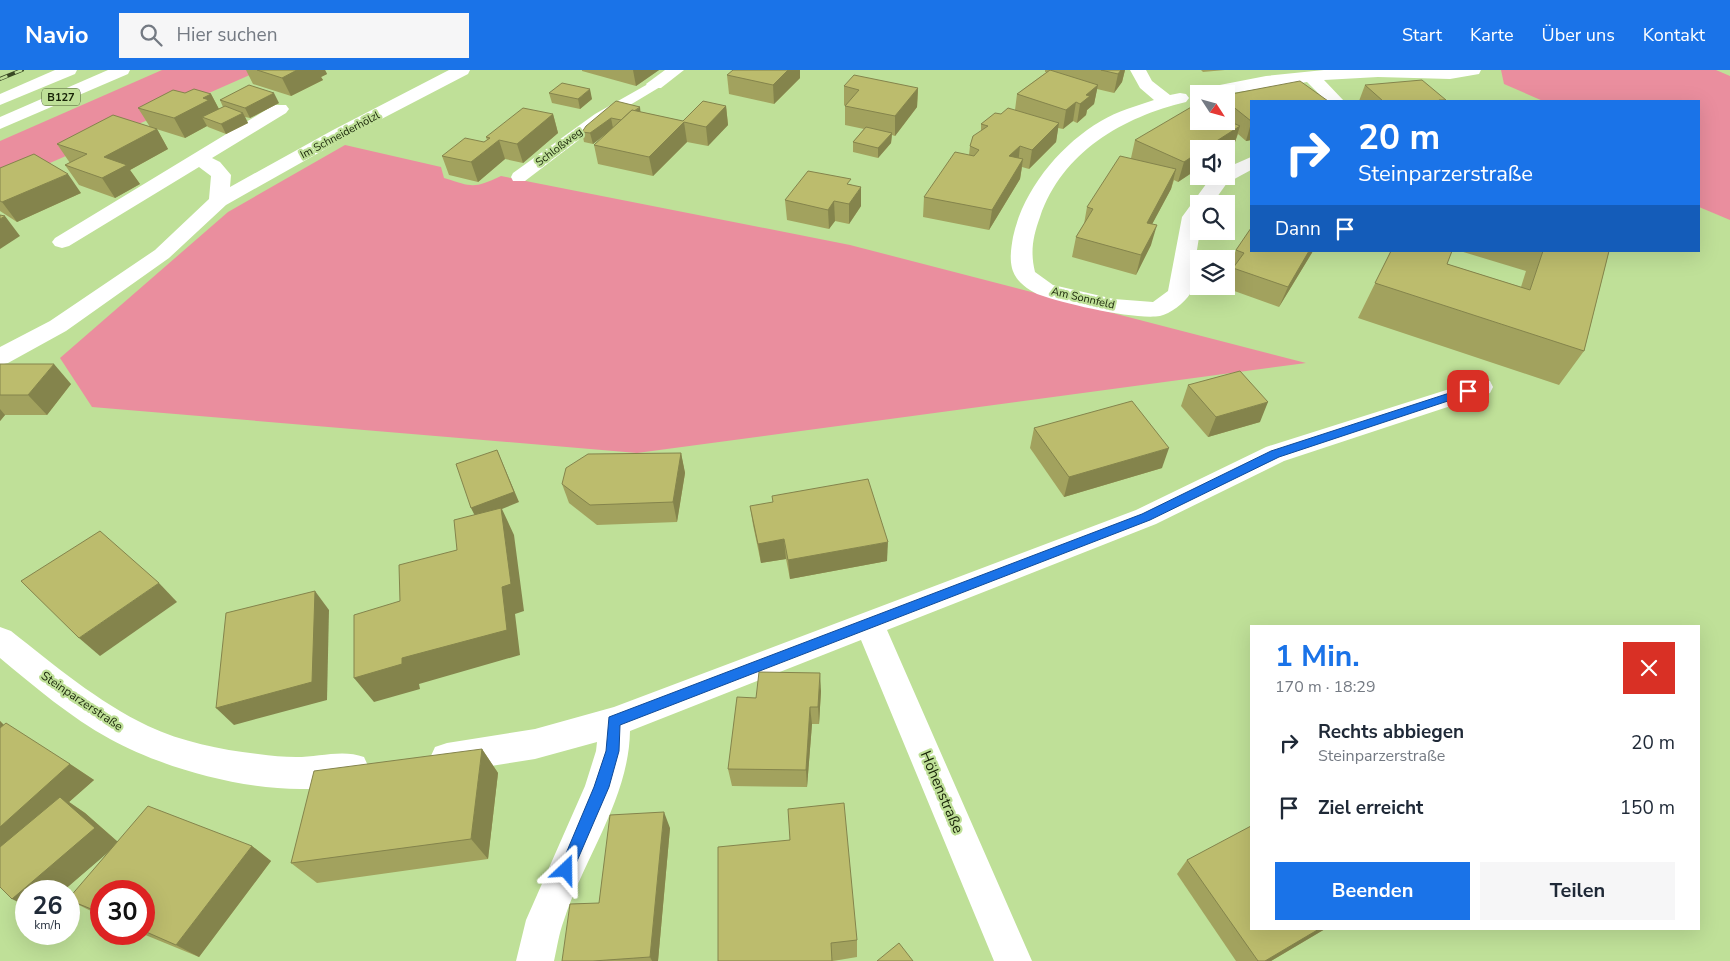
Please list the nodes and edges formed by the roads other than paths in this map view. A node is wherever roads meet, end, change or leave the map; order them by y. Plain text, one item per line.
1 (69, 70) edge
2 (122, 70) edge
3 (462, 70) edge
4 (676, 70) edge
5 (1138, 70) edge
6 (1473, 70) edge
7 (1311, 76) junction
8 (655, 84) joint
9 (1235, 86) edge
10 (1190, 96) edge
11 (0, 100) edge
12 (1334, 100) edge
13 (1168, 101) junction
14 (280, 109) dead end
15 (0, 124) edge
16 (198, 160) junction
17 (1250, 164) edge
18 (519, 177) dead end
19 (1209, 195) edge
20 (219, 201) junction
21 (1190, 229) edge
22 (62, 242) dead end
23 (0, 357) edge
24 (1481, 387) dead end
25 (869, 623) junction
26 (0, 640) edge
27 (614, 722) junction
28 (424, 761) edge
29 (376, 766) edge
30 (535, 961) edge
31 (1014, 961) edge

1 - 11 street, B127
2 - 15 street, B127
3 - 20 street, Im Schneiderhölzl
4 - 8 street, Schloßweg
5 - 13 street
6 - 7 street, Am Sonnfeld
7 - 9 street, Am Sonnfeld
7 - 12 street
8 - 18 lane, Schloßweg
10 - 13 street, Am Sonnfeld
13 - 21 street, Am Sonnfeld
14 - 16 street
16 - 20 street
16 - 22 street
17 - 19 street
20 - 23 street, Im Schneiderhölzl
24 - 25 street
25 - 27 street
25 - 31 street, Höhenstraße
26 - 29 street, Steinparzerstraße
27 - 28 street
27 - 30 street

